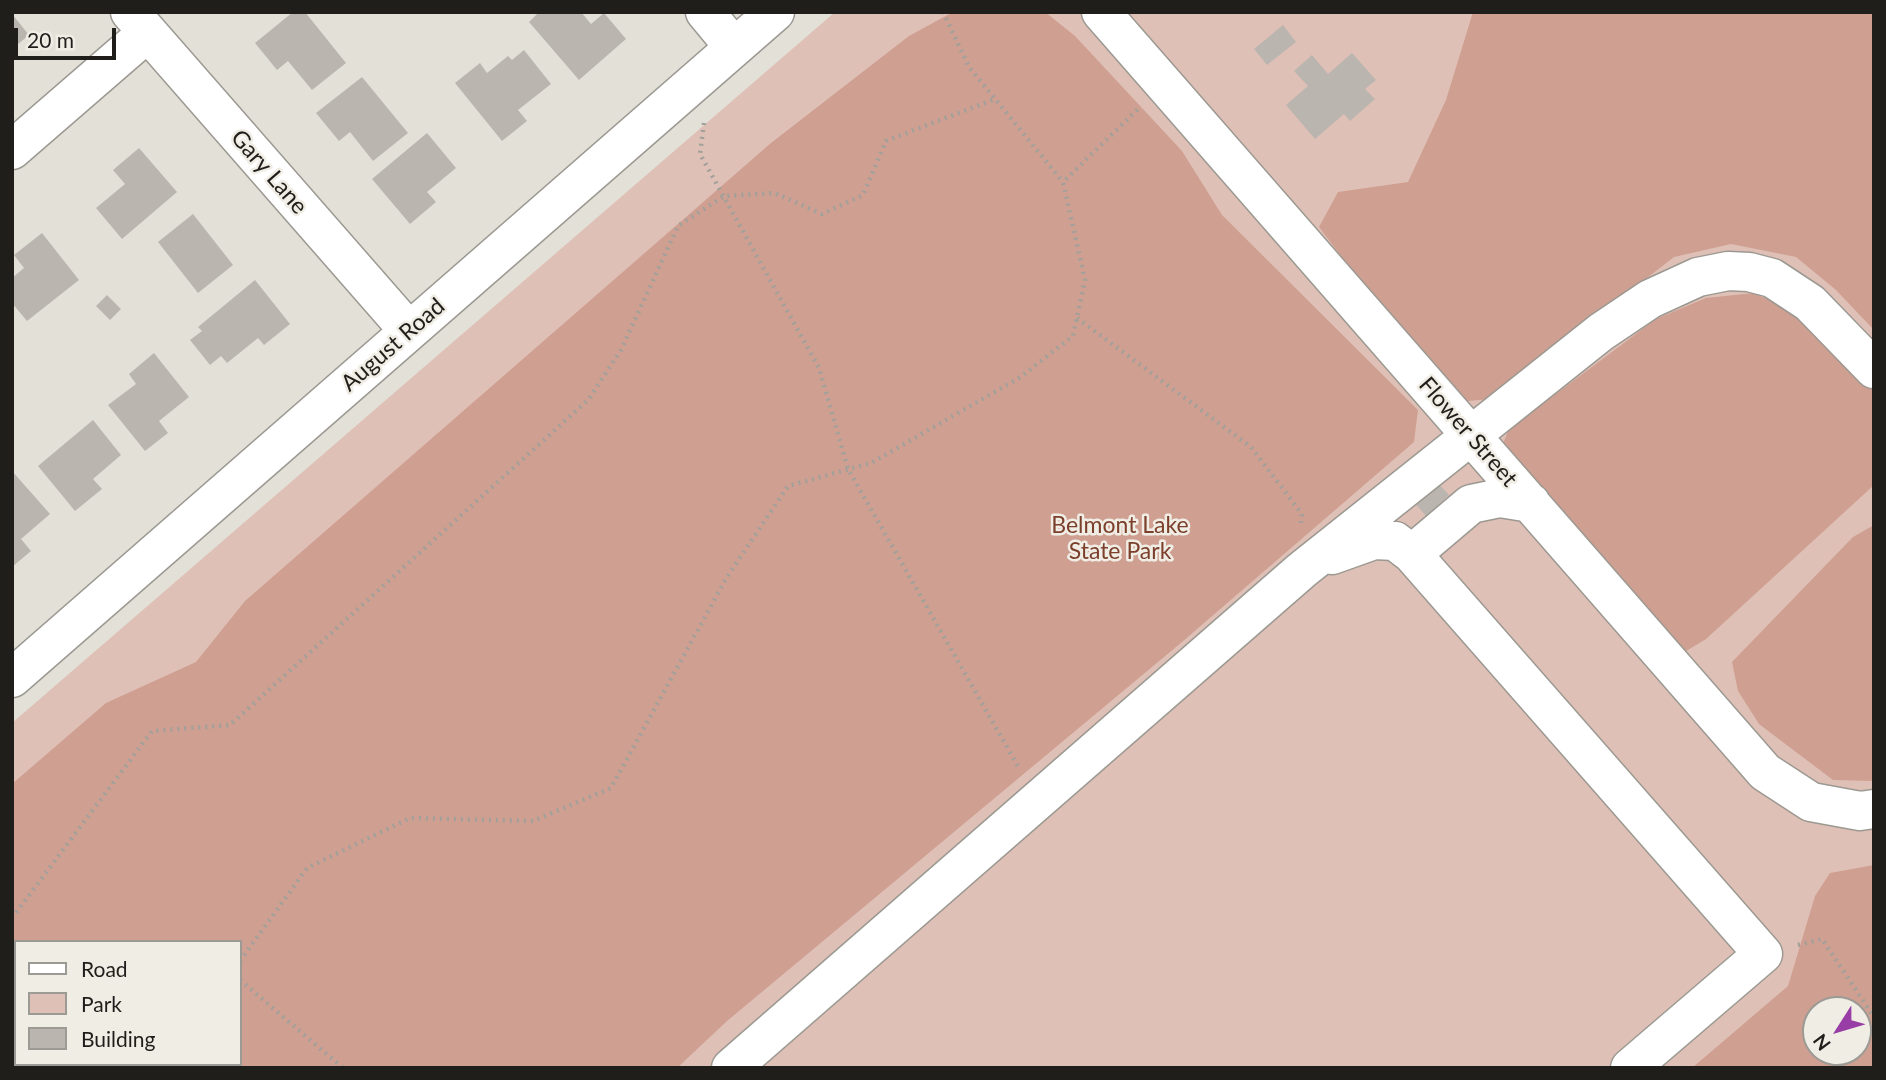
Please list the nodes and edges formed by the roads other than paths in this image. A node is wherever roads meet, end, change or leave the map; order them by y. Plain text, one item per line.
1 (705, 12) edge
2 (775, 12) edge
3 (1101, 12) edge
4 (139, 22) edge
5 (734, 47) junction
6 (12, 150) edge
7 (409, 331) junction
8 (1874, 369) edge
9 (1471, 436) junction
10 (1531, 503) junction
11 (1412, 554) junction
12 (1302, 570) junction
13 (12, 678) edge
14 (1867, 810) edge
15 (732, 1068) edge
16 (1630, 1068) edge

1 - 5 street
2 - 5 street, August Road
3 - 9 street, Flower Street
4 - 6 street
4 - 7 street, Gary Lane
5 - 7 street, August Road
7 - 13 street, August Road
8 - 9 street
9 - 10 street, Flower Street
9 - 12 street
10 - 11 street
10 - 14 street, Flower Street
11 - 12 street
11 - 16 street
12 - 15 street

